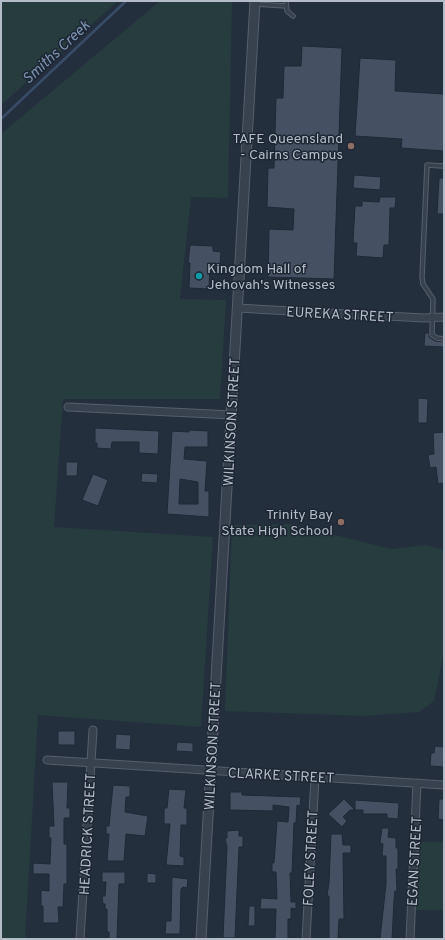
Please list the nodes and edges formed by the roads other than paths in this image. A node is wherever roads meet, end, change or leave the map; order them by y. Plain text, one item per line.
1 (286, 1) edge
2 (255, 3) edge
3 (286, 6) junction
4 (293, 16) dead end
5 (443, 166) dead end
6 (237, 308) junction
7 (444, 317) edge
8 (432, 318) junction
9 (444, 339) edge
10 (68, 408) dead end
11 (232, 415) junction
12 (93, 730) dead end
13 (47, 760) dead end
14 (91, 762) junction
15 (210, 771) junction
16 (315, 778) junction
17 (417, 783) junction
18 (444, 785) edge
19 (80, 939) edge
20 (201, 939) edge
21 (306, 939) edge
22 (410, 939) edge

1 - 3 lane
2 - 3 lane
2 - 6 street, WILKINSON STREET
3 - 4 lane
5 - 8 lane
6 - 8 street, EUREKA STREET
6 - 11 street, WILKINSON STREET
7 - 8 street, EUREKA STREET
8 - 9 lane
10 - 11 street
11 - 15 street, WILKINSON STREET
12 - 14 street, HEADRICK STREET
13 - 14 street, CLARKE STREET
14 - 15 street, CLARKE STREET
14 - 19 street, HEADRICK STREET
15 - 16 street, CLARKE STREET
15 - 20 street, WILKINSON STREET
16 - 17 street, CLARKE STREET
16 - 21 street, FOLEY STREET
17 - 18 street, CLARKE STREET
17 - 22 street, EGAN STREET

